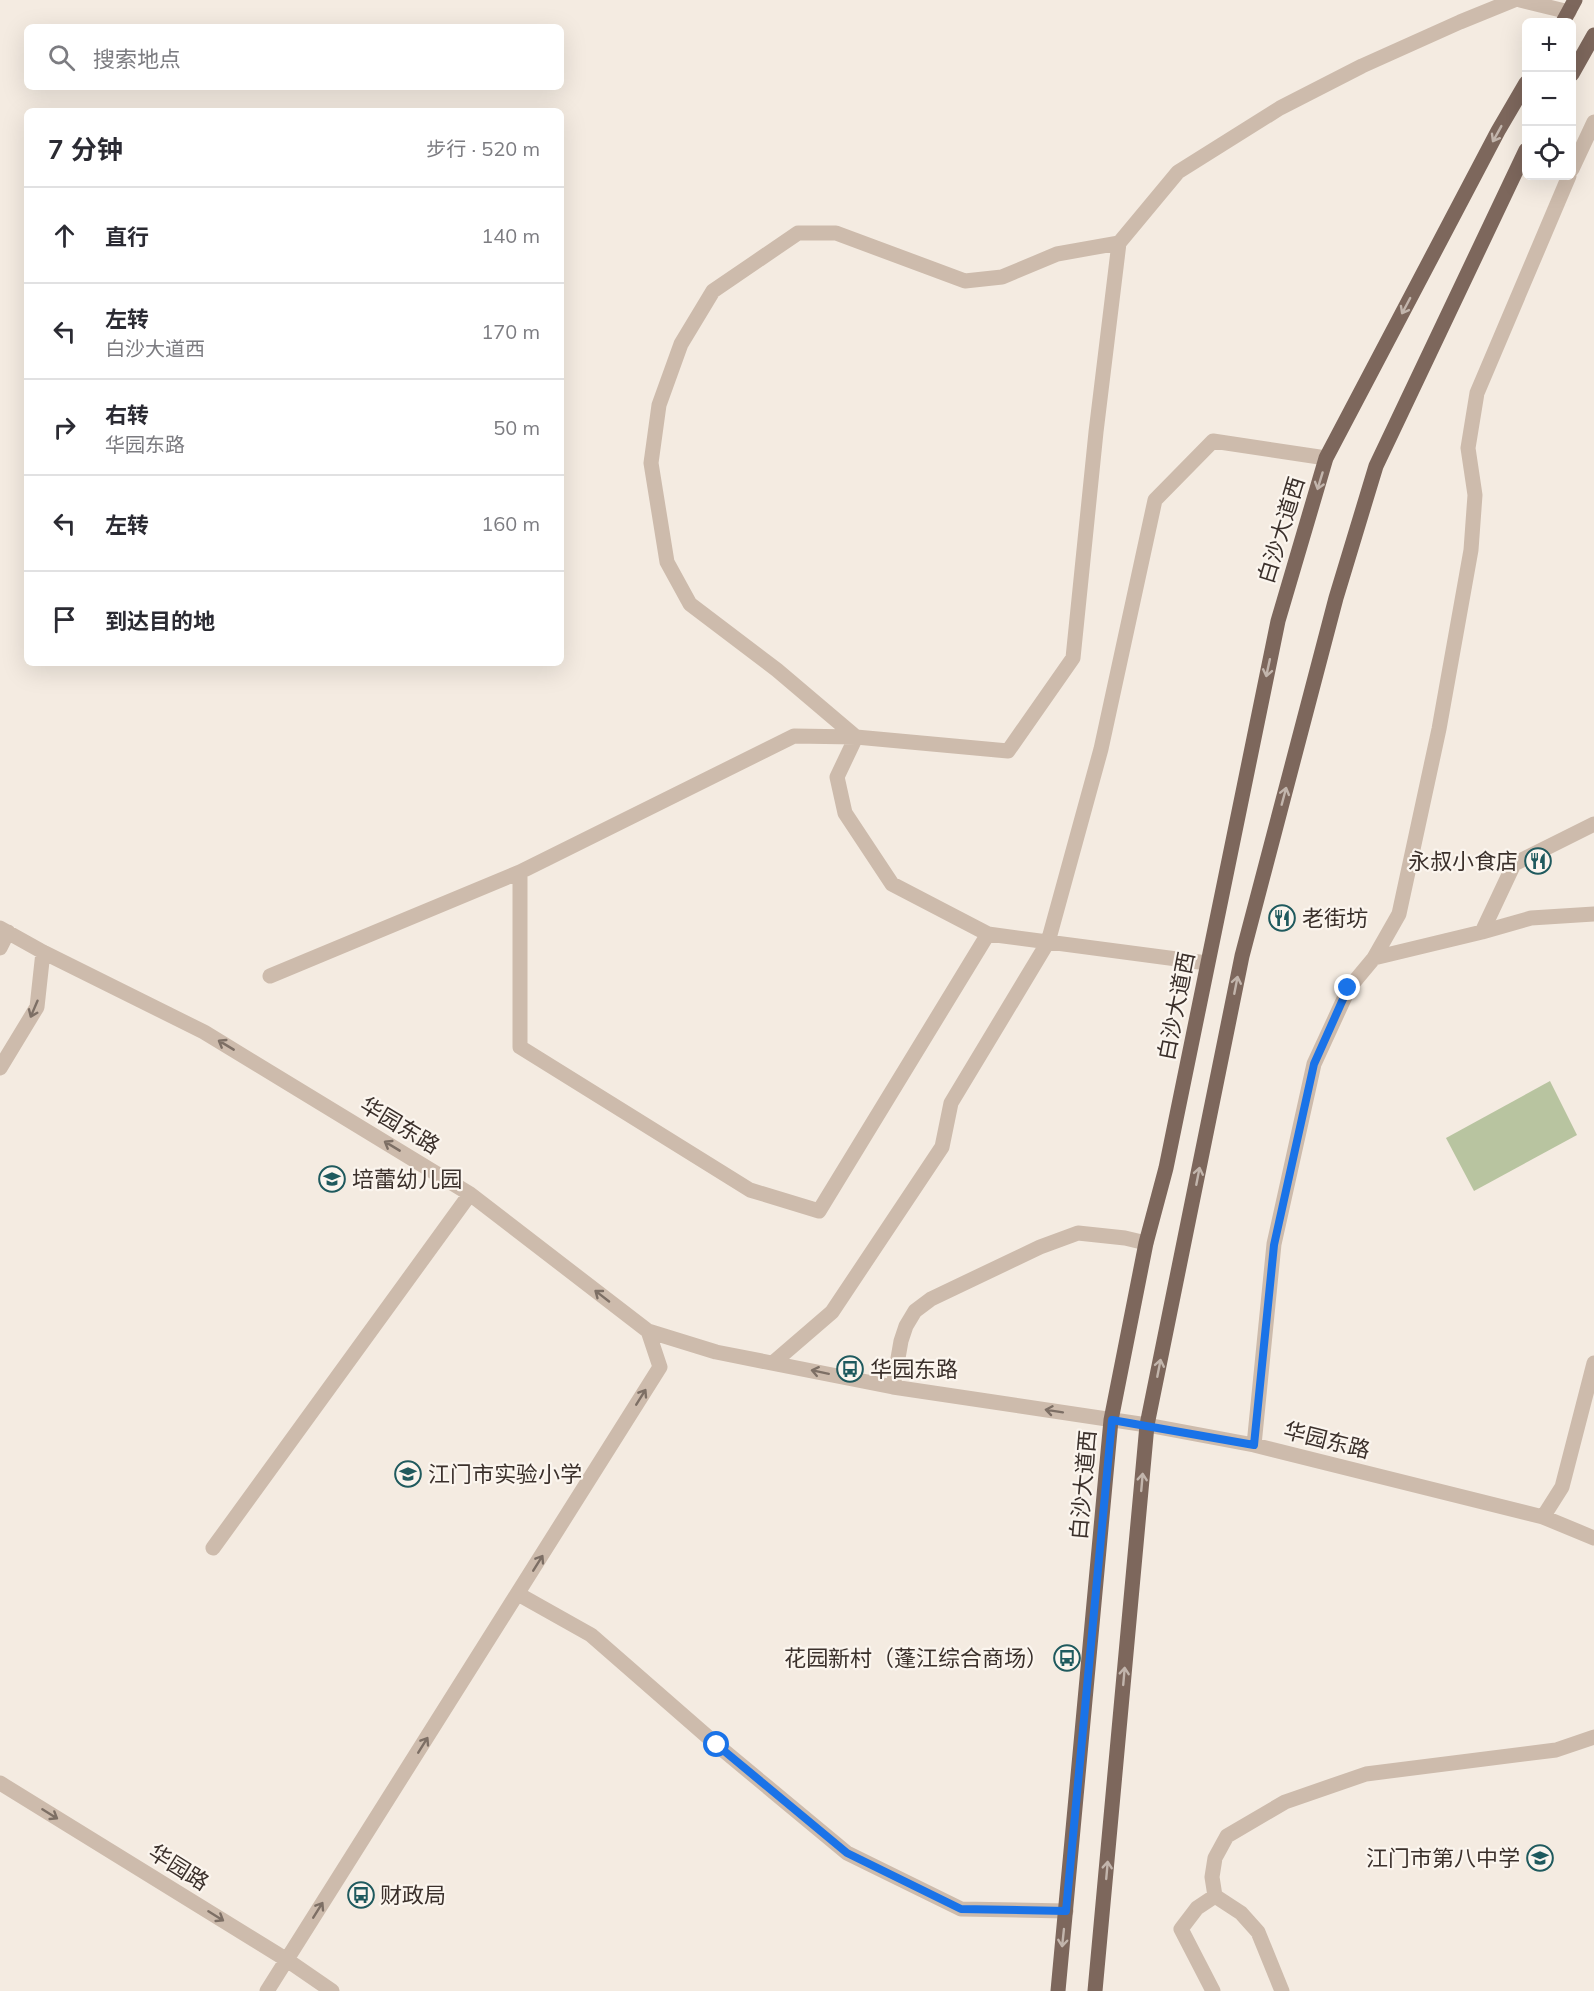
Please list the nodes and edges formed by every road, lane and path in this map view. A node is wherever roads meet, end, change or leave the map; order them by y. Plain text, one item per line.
1 (1514, 0) edge
2 (1520, 0) edge
3 (1569, 12) edge
4 (1594, 35) edge
5 (1573, 72) edge
6 (1522, 91) edge
7 (1594, 122) edge
8 (1522, 160) edge
9 (1576, 160) edge
10 (1567, 180) edge
11 (1119, 243) junction
12 (1326, 458) junction
13 (856, 737) junction
14 (1594, 824) edge
15 (520, 872) junction
16 (1594, 914) edge
17 (4, 930) edge
18 (1482, 932) junction
19 (988, 934) junction
20 (1048, 942) junction
21 (0, 948) edge
22 (43, 952) junction
23 (1374, 958) junction
24 (1207, 963) junction
25 (270, 976) dead end
26 (0, 1068) edge
27 (470, 1194) junction
28 (1146, 1243) junction
29 (648, 1332) junction
30 (774, 1362) junction
31 (1594, 1363) edge
32 (893, 1387) junction
33 (1112, 1420) junction
34 (1147, 1425) junction
35 (1254, 1445) junction
36 (1543, 1517) junction
37 (1594, 1538) edge
38 (213, 1548) dead end
39 (518, 1594) junction
40 (1594, 1737) edge
41 (0, 1783) edge
42 (1215, 1896) junction
43 (1066, 1911) junction
44 (287, 1960) junction
45 (267, 1991) edge
46 (332, 1991) edge
47 (1058, 1991) edge
48 (1095, 1991) edge
49 (1213, 1991) edge
50 (1282, 1991) edge

1 - 11 street
2 - 3 street
4 - 5 main road
6 -> 12 main road, 白沙大道西
7 - 9 street
34 -> 8 main road
10 - 23 street
11 - 13 street
11 - 13 street
12 - 20 street
12 -> 24 main road, 白沙大道西
13 - 15 street
13 - 19 street
14 - 18 street
15 - 19 street
15 - 25 street
16 - 18 street
17 - 21 street
17 - 22 street, 华园东路
18 - 23 street
19 - 20 street
20 - 24 street
20 - 30 street
22 -> 26 street
27 -> 22 street, 华园东路
23 - 35 street
24 - 28 main road, 白沙大道西
29 -> 27 street, 华园东路
27 - 38 street
28 - 32 street
28 - 33 main road, 白沙大道西
29 - 30 street, 华园东路
39 -> 29 street
32 -> 30 street, 华园东路
31 - 36 street
33 -> 32 street, 华园东路
33 - 34 street, 华园东路
33 - 43 main road, 白沙大道西
34 - 35 street, 华园东路
48 -> 34 main road
35 - 36 street, 华园东路
36 - 37 street, 华园东路
39 - 43 street
44 -> 39 street
40 - 42 street
41 -> 44 street, 华园路
42 - 49 street
42 - 50 street
43 -> 47 main road, 白沙大道西
44 - 45 street
44 - 46 street, 华园路

